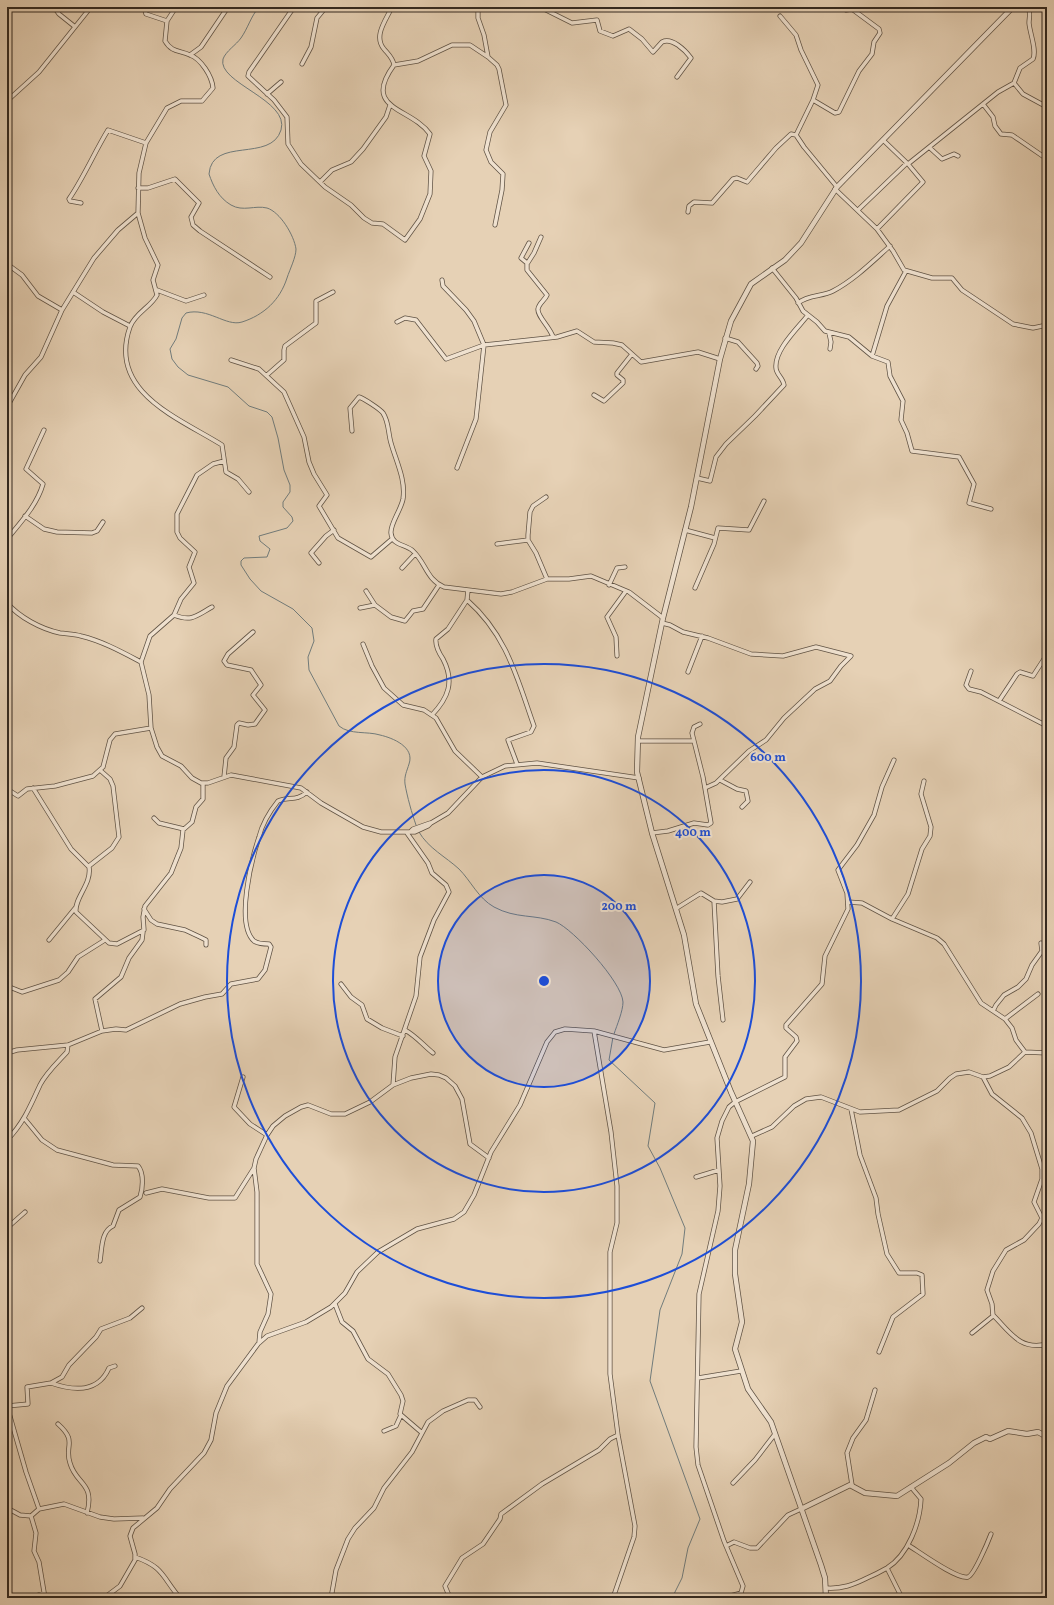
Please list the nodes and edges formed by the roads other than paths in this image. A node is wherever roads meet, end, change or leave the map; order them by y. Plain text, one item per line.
1 (54, 7) edge
2 (91, 7) edge
3 (144, 7) edge
4 (176, 7) edge
5 (228, 7) edge
6 (294, 7) edge
7 (326, 7) edge
8 (392, 7) edge
9 (480, 7) edge
10 (540, 7) edge
11 (842, 7) edge
12 (1013, 7) edge
13 (1028, 7) edge
14 (780, 16) dead end
15 (167, 22) junction
16 (74, 26) junction
17 (190, 55) junction
18 (488, 57) junction
19 (302, 64) dead end
20 (394, 64) junction
21 (677, 77) dead end
22 (281, 82) dead end
23 (1014, 83) junction
24 (267, 94) junction
25 (813, 100) junction
26 (7, 101) edge
27 (983, 104) junction
28 (390, 105) junction
29 (1047, 107) edge
30 (796, 134) junction
31 (883, 140) junction
32 (146, 143) junction
33 (930, 148) junction
34 (958, 156) dead end
35 (1047, 159) edge
36 (908, 163) junction
37 (320, 182) junction
38 (138, 188) junction
39 (836, 188) junction
40 (81, 203) dead end
41 (858, 210) junction
42 (688, 212) dead end
43 (138, 213) junction
44 (495, 225) dead end
45 (877, 229) junction
46 (541, 237) dead end
47 (529, 243) dead end
48 (890, 246) junction
49 (7, 264) edge
50 (528, 264) junction
51 (772, 268) junction
52 (906, 271) junction
53 (270, 277) dead end
54 (442, 280) dead end
55 (156, 290) junction
56 (73, 292) junction
57 (333, 292) dead end
58 (204, 295) dead end
59 (798, 303) junction
60 (62, 310) junction
61 (808, 315) junction
62 (397, 322) dead end
63 (1047, 325) edge
64 (130, 326) junction
65 (829, 333) junction
66 (553, 337) junction
67 (725, 338) junction
68 (484, 345) junction
69 (830, 349) dead end
70 (632, 354) junction
71 (872, 356) junction
72 (720, 359) junction
73 (231, 360) dead end
74 (756, 370) dead end
75 (267, 375) junction
76 (594, 395) dead end
77 (7, 407) edge
78 (44, 430) dead end
79 (352, 431) dead end
80 (224, 461) junction
81 (457, 468) dead end
82 (697, 478) junction
83 (249, 492) dead end
84 (546, 497) dead end
85 (764, 501) dead end
86 (991, 509) dead end
87 (25, 516) junction
88 (103, 522) dead end
89 (334, 530) junction
90 (685, 530) junction
91 (715, 538) junction
92 (7, 539) edge
93 (392, 539) junction
94 (528, 540) junction
95 (497, 544) dead end
96 (416, 554) junction
97 (319, 563) dead end
98 (624, 567) dead end
99 (402, 568) dead end
100 (547, 579) junction
101 (439, 585) junction
102 (609, 585) junction
103 (696, 588) dead end
104 (468, 590) junction
105 (366, 591) dead end
106 (626, 591) junction
107 (467, 600) junction
108 (7, 603) edge
109 (375, 605) junction
110 (212, 607) dead end
111 (360, 608) dead end
112 (174, 615) junction
113 (662, 621) junction
114 (253, 632) dead end
115 (702, 636) junction
116 (363, 644) dead end
117 (1047, 654) edge
118 (617, 656) dead end
119 (1046, 661) edge
120 (141, 662) junction
121 (971, 671) dead end
122 (688, 672) dead end
123 (1000, 701) junction
124 (432, 715) junction
125 (700, 724) dead end
126 (1047, 726) edge
127 (151, 728) junction
128 (638, 741) junction
129 (693, 741) junction
130 (894, 760) dead end
131 (517, 764) junction
132 (101, 770) junction
133 (224, 777) junction
134 (482, 777) junction
135 (639, 778) junction
136 (720, 780) junction
137 (924, 781) dead end
138 (204, 783) junction
139 (33, 788) junction
140 (705, 788) junction
141 (7, 790) edge
142 (307, 792) junction
143 (742, 807) dead end
144 (154, 818) dead end
145 (184, 828) junction
146 (409, 832) junction
147 (652, 833) junction
148 (89, 866) junction
149 (750, 882) dead end
150 (714, 901) junction
151 (848, 902) junction
152 (76, 907) junction
153 (677, 908) junction
154 (144, 909) junction
155 (892, 919) junction
156 (143, 932) junction
157 (49, 940) dead end
158 (105, 940) junction
159 (1041, 943) dead end
160 (206, 945) dead end
161 (341, 984) dead end
162 (7, 986) edge
163 (1038, 994) dead end
164 (993, 1012) junction
165 (1005, 1019) junction
166 (724, 1020) dead end
167 (405, 1030) junction
168 (102, 1031) junction
169 (594, 1031) junction
170 (403, 1036) junction
171 (710, 1042) junction
172 (68, 1045) junction
173 (1025, 1052) junction
174 (7, 1053) edge
175 (433, 1053) dead end
176 (1047, 1053) edge
177 (243, 1077) dead end
178 (983, 1078) junction
179 (393, 1085) junction
180 (735, 1102) junction
181 (851, 1109) junction
182 (24, 1118) junction
183 (267, 1135) junction
184 (752, 1136) junction
185 (7, 1140) edge
186 (489, 1158) junction
187 (254, 1168) junction
188 (719, 1170) junction
189 (696, 1177) dead end
190 (146, 1193) dead end
191 (25, 1212) dead end
192 (7, 1228) edge
193 (100, 1261) dead end
194 (335, 1304) junction
195 (142, 1308) dead end
196 (993, 1315) junction
197 (972, 1333) dead end
198 (259, 1343) junction
199 (1047, 1344) edge
200 (879, 1352) dead end
201 (115, 1366) dead end
202 (741, 1371) junction
203 (698, 1378) junction
204 (51, 1383) junction
205 (875, 1390) dead end
206 (7, 1406) edge
207 (480, 1407) dead end
208 (401, 1415) junction
209 (58, 1424) dead end
210 (384, 1431) dead end
211 (422, 1432) junction
212 (775, 1434) junction
213 (618, 1435) junction
214 (1047, 1437) edge
215 (733, 1483) dead end
216 (852, 1485) junction
217 (911, 1487) junction
218 (7, 1508) edge
219 (40, 1509) junction
220 (801, 1509) junction
221 (87, 1513) junction
222 (31, 1516) junction
223 (144, 1518) junction
224 (991, 1534) dead end
225 (908, 1545) junction
226 (726, 1546) junction
227 (135, 1557) junction
228 (887, 1568) junction
229 (826, 1588) junction
230 (44, 1593) junction
231 (30, 1598) edge
232 (45, 1598) edge
233 (104, 1598) edge
234 (180, 1598) edge
235 (331, 1598) edge
236 (450, 1598) edge
237 (613, 1598) edge
238 (723, 1598) edge
239 (826, 1598) edge
240 (902, 1598) edge

1 - 16 street
2 - 16 street
3 - 15 street
4 - 15 street
5 - 17 street
6 - 24 street
7 - 19 street
8 - 20 street
9 - 18 street
10 - 21 street
11 - 25 street
12 - 31 street
13 - 23 street
14 - 25 street
15 - 17 street
16 - 26 street
17 - 32 street
18 - 20 street
18 - 44 street
20 - 28 street
22 - 24 street
23 - 27 street
23 - 29 street
24 - 37 street
25 - 30 street
27 - 33 street
27 - 35 street
28 - 37 street
28 - 37 street
30 - 39 street
30 - 42 street
31 - 36 street
31 - 39 street
32 - 38 street
32 - 40 street
33 - 34 street
33 - 36 street
36 - 41 street
36 - 45 street
38 - 43 street
38 - 53 street
39 - 41 street
39 - 51 street
41 - 45 street
43 - 55 street
43 - 56 street
45 - 48 street
46 - 50 street
47 - 50 street
48 - 52 street
48 - 59 street
49 - 60 street
50 - 66 street
51 - 59 street
51 - 67 street
52 - 63 street
52 - 71 street
54 - 68 street
55 - 58 street
55 - 64 street
56 - 60 street
56 - 64 street
57 - 75 street
59 - 61 street
60 - 77 street
61 - 65 street
61 - 82 street
62 - 68 street
64 - 80 street
65 - 69 street
65 - 71 street
66 - 68 street
66 - 70 street
67 - 72 street
67 - 74 street
68 - 81 street
70 - 72 street
70 - 76 street
71 - 86 street
72 - 82 street
73 - 75 street
75 - 89 street
78 - 87 street
79 - 93 street
80 - 83 street
80 - 112 street
82 - 90 street
84 - 94 street
85 - 91 street
87 - 88 street
87 - 92 street
89 - 93 street
89 - 97 street
90 - 91 street
90 - 113 street
91 - 103 street
93 - 96 street
94 - 95 street
94 - 100 street
96 - 99 street
96 - 101 street
98 - 102 street
100 - 102 street
100 - 104 street
101 - 104 street
101 - 109 street
102 - 106 street
104 - 107 street
105 - 109 street
106 - 113 street
106 - 118 street
107 - 124 street
107 - 131 street
108 - 120 street
109 - 111 street
110 - 112 street
112 - 120 street
113 - 115 street
113 - 128 street
114 - 133 street
115 - 122 street
115 - 136 street
116 - 124 street
117 - 119 street
119 - 123 street
120 - 127 street
121 - 123 street
123 - 126 street
124 - 134 street
125 - 129 street
127 - 132 street
127 - 138 street
128 - 129 street
128 - 135 street
129 - 140 street
130 - 151 street
131 - 134 street
131 - 135 street
132 - 139 street
132 - 148 street
133 - 138 street
133 - 142 street
134 - 146 street
135 - 147 street
136 - 140 street
136 - 143 street
137 - 155 street
138 - 145 street
139 - 141 street
139 - 148 street
140 - 147 street
142 - 146 street
142 - 168 street
144 - 145 street
145 - 154 street
146 - 167 street
147 - 153 street
148 - 152 street
149 - 150 street
150 - 153 street
150 - 166 street
151 - 155 street
151 - 180 street
152 - 157 street
152 - 158 street
153 - 171 street
154 - 156 street
154 - 160 street
155 - 164 street
156 - 158 street
156 - 168 street
158 - 162 street
159 - 164 street
161 - 170 street
163 - 165 street
164 - 165 street
165 - 173 street
167 - 170 street
167 - 175 street
168 - 172 street
169 - 171 street
169 - 186 street
169 - 213 street
170 - 179 street
171 - 180 street
172 - 174 street
172 - 182 street
173 - 176 street
173 - 178 street
177 - 183 street
178 - 181 street
178 - 196 street
179 - 183 street
179 - 186 street
180 - 184 street
180 - 188 street
181 - 184 street
181 - 200 street
182 - 185 street
182 - 193 street
183 - 187 street
184 - 202 street
186 - 194 street
187 - 190 street
187 - 198 street
188 - 189 street
188 - 203 street
191 - 192 street
194 - 198 street
194 - 208 street
195 - 204 street
196 - 197 street
196 - 199 street
198 - 223 street
201 - 204 street
202 - 203 street
202 - 212 street
203 - 226 street
204 - 206 street
205 - 216 street
206 - 219 street
207 - 211 street
208 - 210 street
208 - 211 street
209 - 221 street
211 - 235 street
212 - 215 street
212 - 220 street
213 - 236 street
213 - 237 street
214 - 217 street
216 - 217 street
216 - 220 street
217 - 225 street
218 - 222 street
219 - 221 street
219 - 222 street
220 - 226 street
220 - 229 street
221 - 223 street
222 - 230 street
223 - 227 street
224 - 225 street
225 - 228 street
226 - 238 street
227 - 233 street
227 - 234 street
228 - 229 street
228 - 240 street
229 - 239 street
230 - 231 street
230 - 232 street

